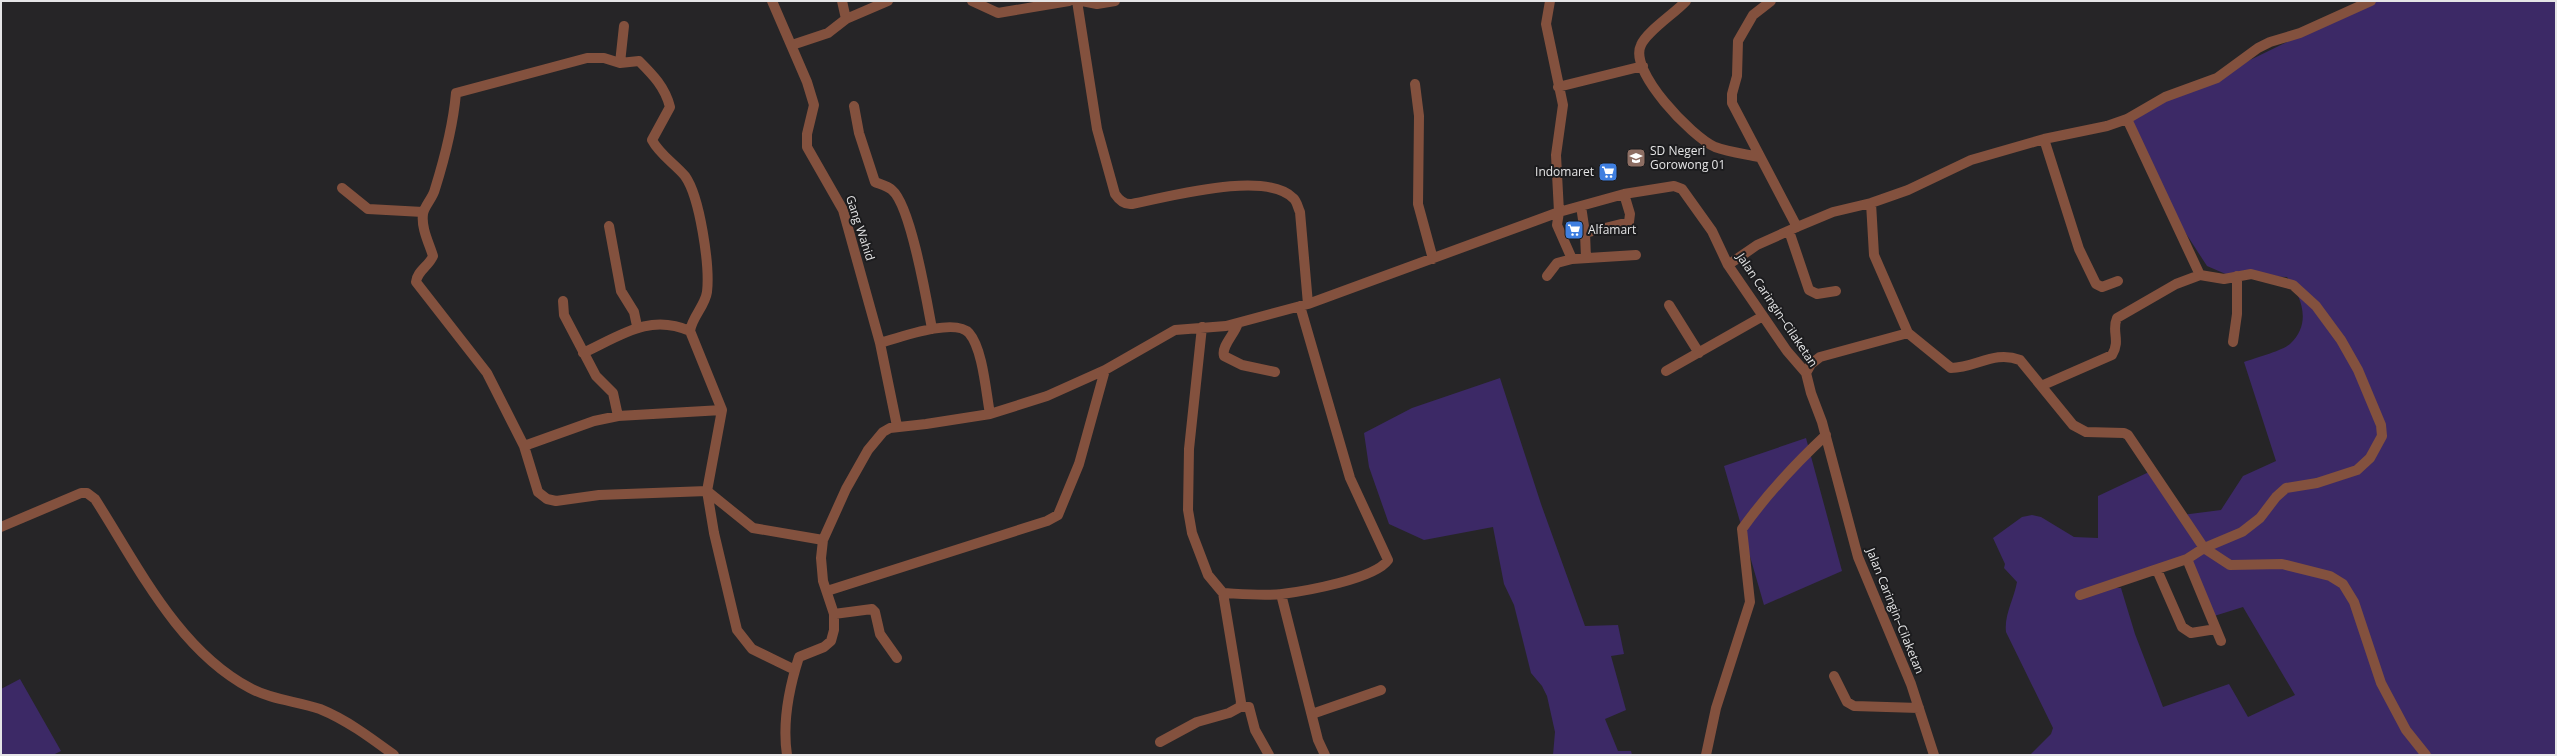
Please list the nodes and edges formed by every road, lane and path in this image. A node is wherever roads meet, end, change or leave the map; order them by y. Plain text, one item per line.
1 (772, 1) edge
2 (842, 1) edge
3 (888, 1) edge
4 (972, 1) edge
5 (1069, 1) edge
6 (1077, 1) edge
7 (1082, 1) edge
8 (1115, 1) edge
9 (1550, 1) edge
10 (1686, 1) edge
11 (1771, 1) edge
12 (2371, 1) edge
13 (846, 19) junction
14 (624, 26) dead end
15 (792, 45) junction
16 (620, 63) junction
17 (1643, 66) junction
18 (1415, 84) dead end
19 (1558, 87) junction
20 (854, 106) dead end
21 (2127, 119) junction
22 (2044, 139) junction
23 (1759, 157) junction
24 (342, 188) dead end
25 (1624, 194) junction
26 (1871, 203) junction
27 (1580, 206) junction
28 (423, 212) junction
29 (1558, 212) junction
30 (609, 226) dead end
31 (1793, 229) junction
32 (1585, 233) junction
33 (1636, 254) dead end
34 (1586, 258) junction
35 (1433, 259) junction
36 (1572, 260) junction
37 (1728, 265) junction
38 (2200, 275) junction
39 (1547, 276) dead end
40 (2237, 276) junction
41 (2118, 281) dead end
42 (1836, 291) dead end
43 (563, 301) dead end
44 (1304, 305) junction
45 (1669, 305) dead end
46 (1763, 316) junction
47 (1238, 324) junction
48 (637, 326) junction
49 (1202, 327) junction
50 (932, 328) junction
51 (690, 331) junction
52 (1908, 333) junction
53 (2233, 342) dead end
54 (880, 343) junction
55 (583, 353) junction
56 (1698, 353) junction
57 (1105, 370) junction
58 (1666, 371) dead end
59 (1276, 372) dead end
60 (1806, 373) junction
61 (2041, 386) junction
62 (722, 410) junction
63 (990, 414) junction
64 (618, 416) junction
65 (898, 426) junction
66 (1826, 435) junction
67 (524, 446) junction
68 (707, 491) junction
69 (1, 527) edge
70 (823, 540) junction
71 (2204, 548) junction
72 (2187, 559) junction
73 (2156, 570) junction
74 (827, 591) junction
75 (1223, 594) junction
76 (1281, 594) junction
77 (2080, 595) dead end
78 (834, 614) junction
79 (2216, 629) junction
80 (2221, 641) dead end
81 (897, 658) dead end
82 (795, 670) junction
83 (1834, 676) dead end
84 (1381, 690) dead end
85 (1240, 707) junction
86 (1919, 708) junction
87 (1312, 714) junction
88 (1160, 742) dead end
89 (394, 755) edge
90 (787, 755) edge
91 (1269, 755) edge
92 (1325, 755) edge
93 (1706, 755) edge
94 (1934, 755) edge
95 (2426, 755) edge

1 - 15 street, Gang Wahid
2 - 13 street
3 - 13 street
4 - 5 street
6 - 44 street
7 - 8 street
9 - 19 street
10 - 17 street
11 - 23 street
12 - 21 street
13 - 15 street
14 - 16 street
15 - 54 street, Gang Wahid
16 - 28 street
16 - 51 street
17 - 19 street
17 - 23 street
18 - 35 street
19 - 29 street
20 - 50 street
21 - 22 street
21 - 38 street
22 - 26 street
22 - 41 street
23 - 31 street
24 - 28 street
25 - 27 street, Jalan Caringin–Cilaketan
25 - 32 street
25 - 37 street, Jalan Caringin–Cilaketan
26 - 31 street
26 - 52 street
27 - 29 street, Jalan Caringin–Cilaketan
27 - 32 street
28 - 67 street
29 - 35 street, Jalan Caringin–Cilaketan
29 - 36 street
30 - 48 street
31 - 37 street
31 - 42 street
32 - 34 street
33 - 34 street
34 - 36 street
35 - 44 street, Jalan Caringin–Cilaketan
36 - 39 street
37 - 46 street, Jalan Caringin–Cilaketan
38 - 40 street
38 - 61 street
40 - 53 street
40 - 71 street
43 - 55 street
44 - 47 street, Jalan Caringin–Cilaketan
44 - 76 street
45 - 56 street
46 - 56 street
46 - 60 street, Jalan Caringin–Cilaketan
47 - 49 street, Jalan Caringin–Cilaketan
47 - 59 street
48 - 51 street
48 - 55 street
49 - 57 street, Jalan Caringin–Cilaketan
49 - 75 street
50 - 54 street
50 - 63 street
51 - 62 street
52 - 60 street
52 - 61 street
54 - 65 street, Gang Wahid
55 - 64 street
56 - 58 street
57 - 63 street, Jalan Caringin–Cilaketan
57 - 74 street
60 - 66 street, Jalan Caringin–Cilaketan
61 - 71 street
62 - 64 street
62 - 68 street
63 - 65 street, Jalan Caringin–Cilaketan
64 - 67 street
65 - 70 street
66 - 86 street, Jalan Caringin–Cilaketan
66 - 93 street
67 - 68 street
68 - 70 street
68 - 82 street
69 - 89 street
70 - 74 street
71 - 72 street
71 - 95 street
72 - 73 street
72 - 79 street
73 - 77 street
73 - 79 street
74 - 78 street
75 - 76 street
75 - 85 street
76 - 87 street
78 - 81 street
78 - 82 street
79 - 80 street
82 - 90 street
83 - 86 street
84 - 87 street
85 - 88 street
85 - 91 street
86 - 94 street, Jalan Caringin–Cilaketan
87 - 92 street

